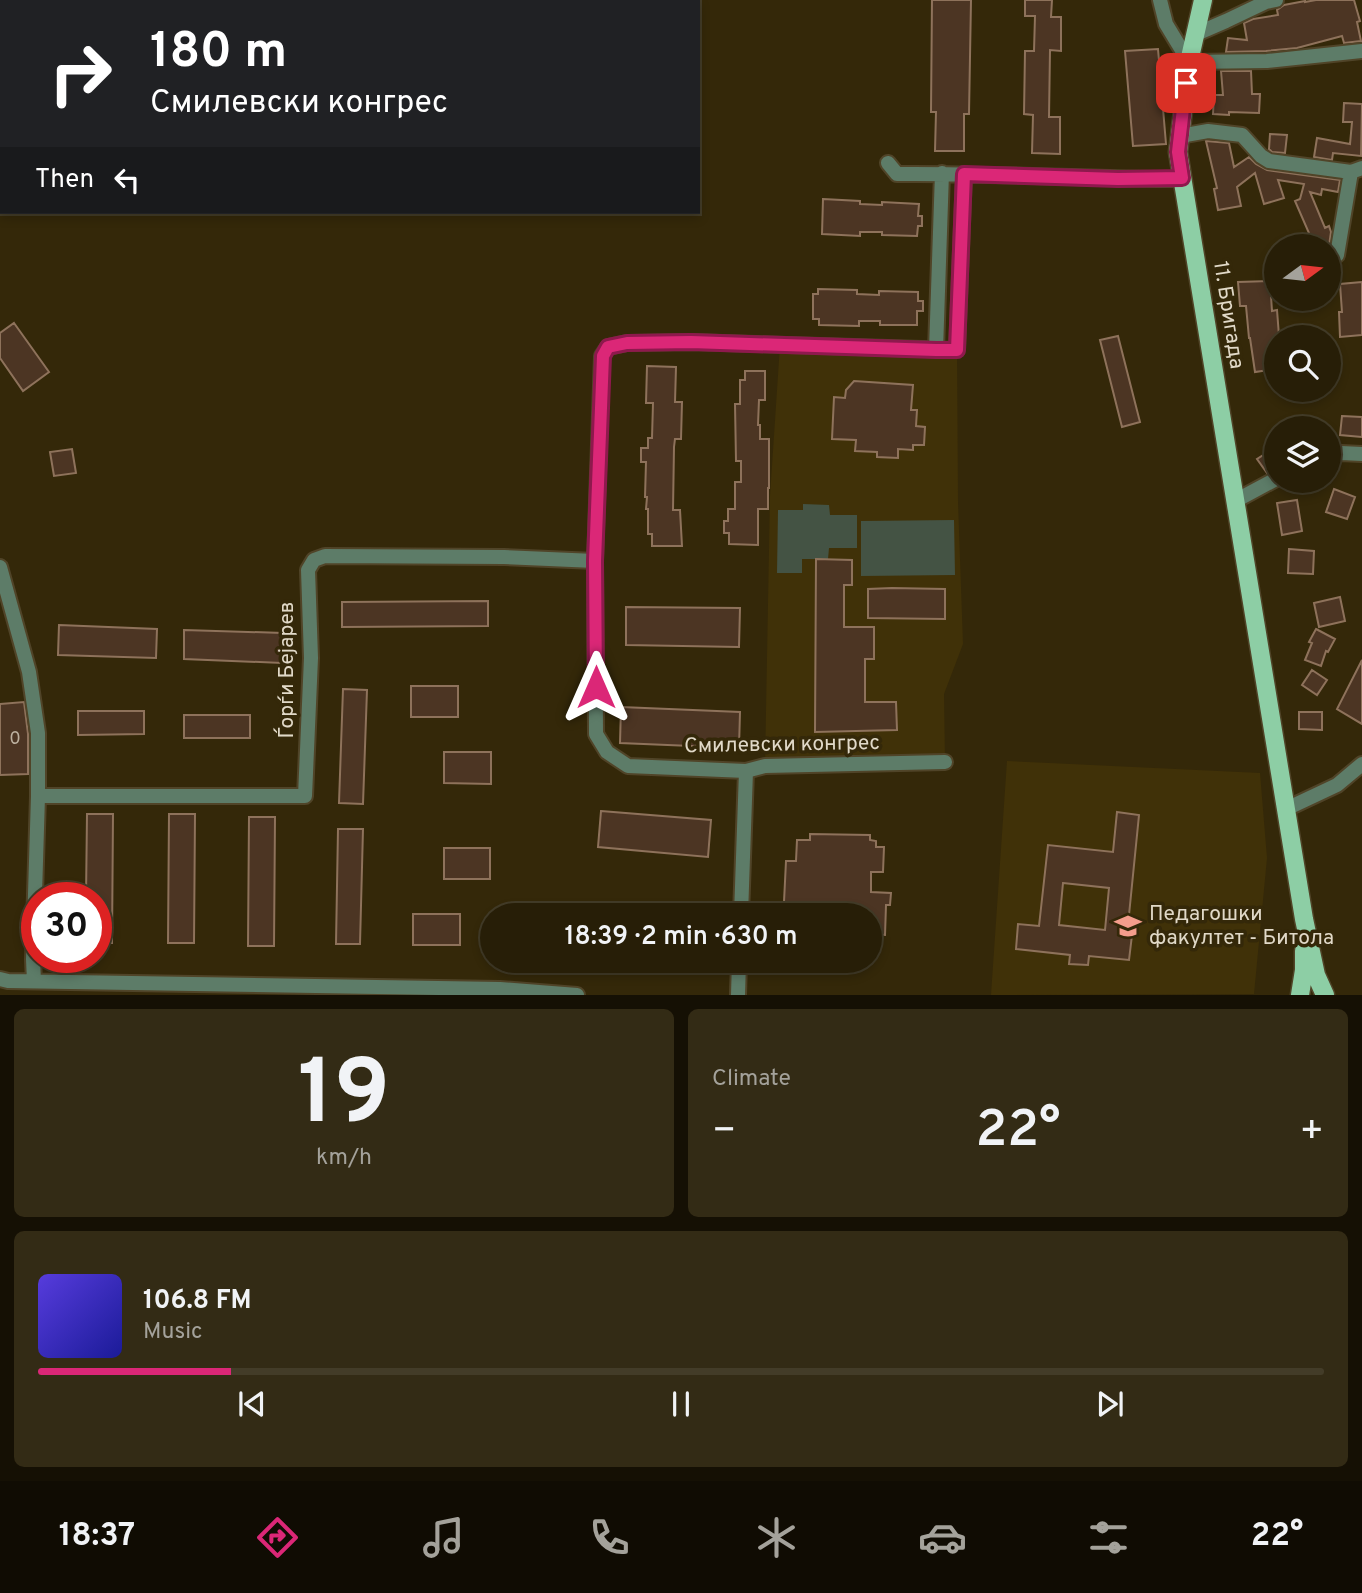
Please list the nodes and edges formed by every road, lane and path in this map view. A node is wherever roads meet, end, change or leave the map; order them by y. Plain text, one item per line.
1 (1160, 0) edge
2 (1203, 0) edge
3 (1276, 0) edge
4 (1196, 34) junction
5 (1362, 51) edge
6 (1189, 62) junction
7 (1180, 136) junction
8 (888, 163) dead end
9 (1356, 170) edge
10 (942, 173) junction
11 (964, 174) junction
12 (1182, 178) junction
13 (1341, 237) edge
14 (936, 350) junction
15 (1341, 453) edge
16 (1362, 454) edge
17 (1264, 485) edge
18 (1235, 500) junction
19 (595, 561) junction
20 (0, 567) edge
21 (945, 762) dead end
22 (1362, 764) edge
23 (746, 771) junction
24 (38, 796) junction
25 (1286, 809) junction
26 (741, 903) edge
27 (1304, 919) junction
28 (739, 973) edge
29 (3, 981) edge
30 (34, 981) junction
31 (529, 992) edge
32 (577, 995) edge
33 (738, 995) edge
34 (1300, 995) edge
35 (1325, 995) edge

1 - 6 street
2 - 4 main road, 11. Бригада
3 - 4 street
4 - 6 main road, 11. Бригада
5 - 6 street
6 - 7 main road, 11. Бригада
7 - 9 street
7 - 12 main road, 11. Бригада
8 - 10 street
9 - 13 street
10 - 11 street
10 - 14 street
11 - 12 street
11 - 14 street
12 - 18 main road, 11. Бригада
14 - 19 street, Смилевски конгрес
15 - 16 street
17 - 18 street
18 - 25 main road, 11. Бригада
19 - 23 street, Смилевски конгрес
19 - 24 street, Ѓорѓи Бејарев
20 - 24 street
21 - 23 street, Смилевски конгрес
22 - 25 street
23 - 26 street
24 - 30 street
25 - 27 main road, 11. Бригада
27 - 34 main road, 11. Бригада
27 - 35 main road, 11. Бригада
28 - 33 street
29 - 30 street
30 - 31 street
31 - 32 street

